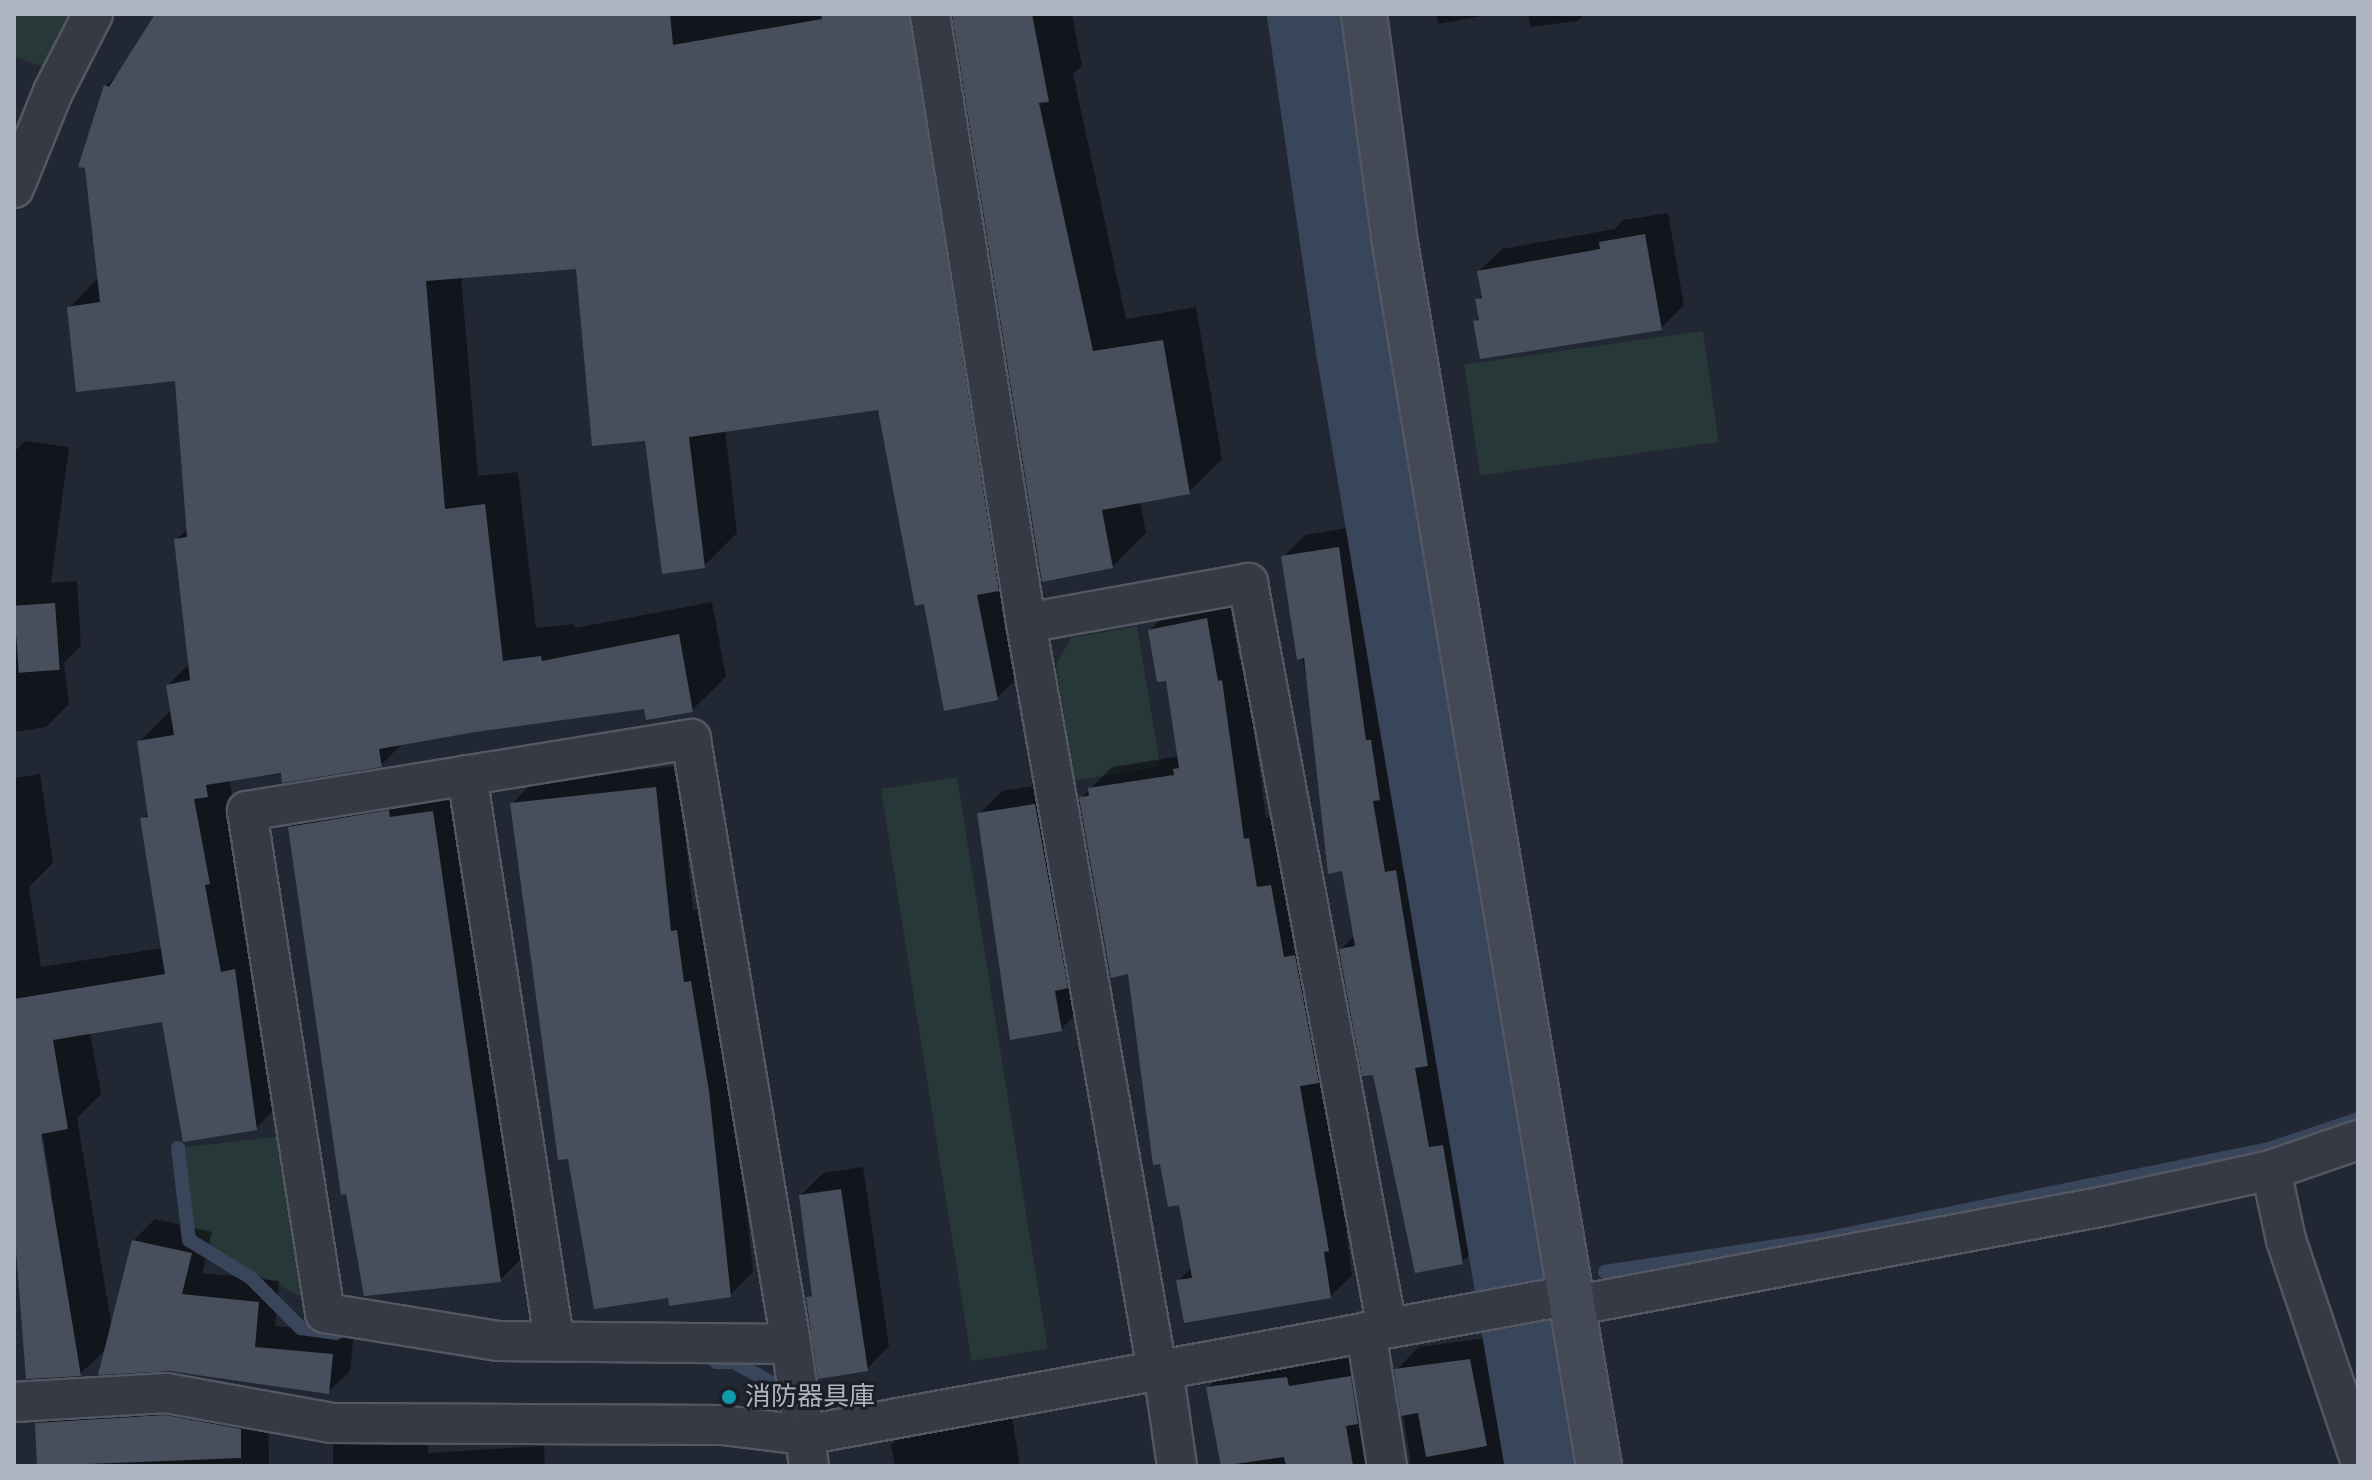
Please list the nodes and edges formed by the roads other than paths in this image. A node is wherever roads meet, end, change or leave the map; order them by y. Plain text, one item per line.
1 (93, 14) edge
2 (930, 14) edge
3 (1364, 14) edge
4 (14, 188) edge
5 (1026, 623) junction
6 (467, 775) junction
7 (2358, 1140) edge
8 (2271, 1170) junction
9 (1563, 1300) junction
10 (1376, 1330) junction
11 (554, 1339) junction
12 (791, 1344) junction
13 (1160, 1369) junction
14 (14, 1402) edge
15 (807, 1450) edge
16 (2358, 1454) edge
17 (1177, 1466) edge
18 (1387, 1466) edge
19 (1599, 1466) edge

1 - 4 street
2 - 5 street
3 - 9 street
5 - 10 street
5 - 13 street
6 - 11 street
6 - 11 street
6 - 12 street
7 - 8 street
8 - 9 street
8 - 16 street
9 - 10 street
9 - 19 street
10 - 13 street
10 - 18 street
11 - 12 street
12 - 15 street
13 - 15 street
13 - 17 street
14 - 15 street

